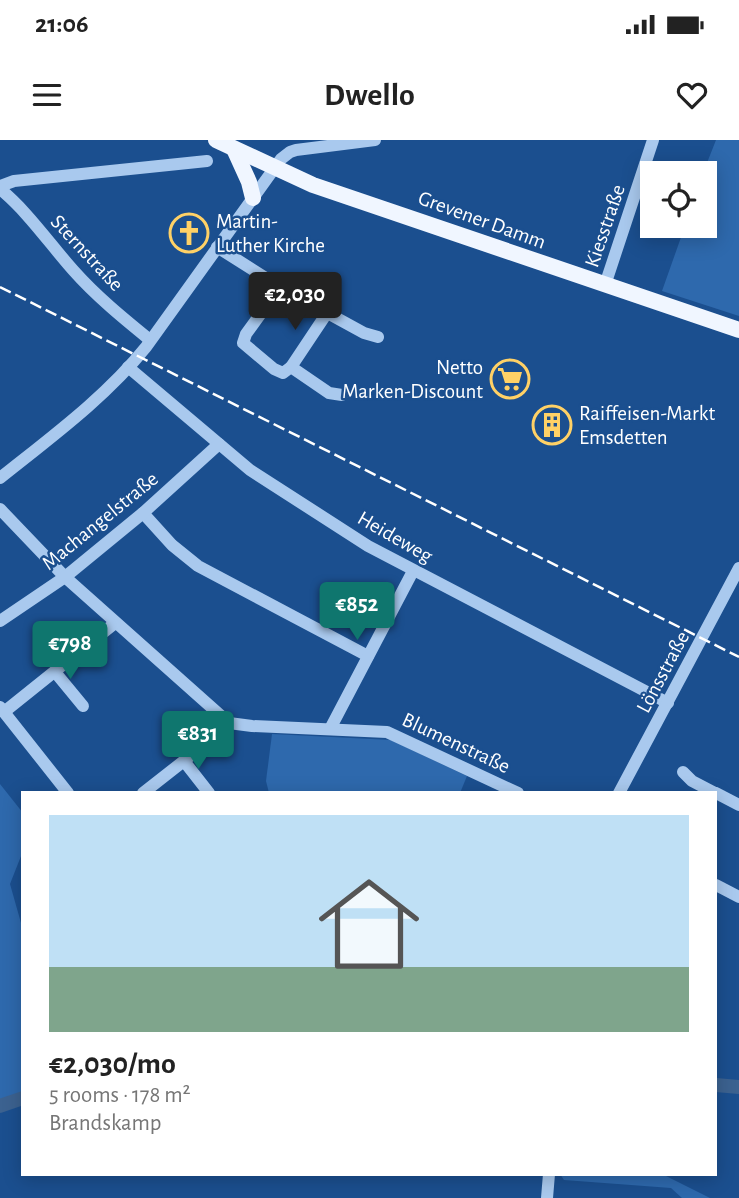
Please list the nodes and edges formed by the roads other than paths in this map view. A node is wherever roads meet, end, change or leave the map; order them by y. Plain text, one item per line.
1 (216, 140) edge
2 (375, 140) edge
3 (653, 140) edge
4 (234, 149) junction
5 (207, 161) dead end
6 (275, 169) junction
7 (0, 187) edge
8 (253, 198) junction
9 (217, 247) junction
10 (605, 285) junction
11 (279, 287) junction
12 (327, 313) junction
13 (739, 330) edge
14 (378, 337) dead end
15 (150, 340) junction
16 (291, 367) junction
17 (128, 368) junction
18 (342, 395) dead end
19 (219, 444) junction
20 (0, 478) edge
21 (0, 509) edge
22 (143, 513) junction
23 (739, 568) edge
24 (413, 571) junction
25 (65, 577) junction
26 (0, 621) edge
27 (115, 623) junction
28 (368, 656) junction
29 (55, 671) junction
30 (668, 703) junction
31 (83, 706) dead end
32 (2, 709) edge
33 (229, 723) junction
34 (330, 729) junction
35 (184, 761) junction
36 (683, 772) dead end
37 (66, 791) edge
38 (146, 791) edge
39 (207, 791) edge
40 (513, 791) edge
41 (620, 791) edge
42 (712, 791) edge
43 (717, 793) edge
44 (739, 804) edge
45 (717, 886) edge
46 (739, 897) edge
47 (549, 1176) edge
48 (547, 1198) edge

1 - 4 main road, Grevener Damm
2 - 6 street
3 - 10 street, Kiesstraße
4 - 6 main road, Grevener Damm
4 - 8 main road
5 - 7 street
6 - 8 street
6 - 10 main road, Grevener Damm
7 - 15 street, Sternstraße
8 - 9 street
9 - 11 street
9 - 15 street
10 - 13 main road, Grevener Damm
11 - 12 street
11 - 16 street
12 - 14 street
12 - 16 street
15 - 17 street
16 - 18 street
17 - 19 street, Heideweg
17 - 20 street
19 - 22 street, Machangelstraße
19 - 24 street, Heideweg
21 - 25 street
22 - 25 street, Machangelstraße
22 - 28 street
23 - 30 street, Lönsstraße
24 - 28 street
24 - 30 street, Heideweg
25 - 26 street, Machangelstraße
25 - 27 street
27 - 29 street
27 - 33 street
28 - 34 street
29 - 31 street
29 - 32 street
30 - 41 street, Lönsstraße
32 - 37 street
33 - 34 street, Blumenstraße
33 - 35 street
34 - 40 street, Blumenstraße
35 - 38 street
35 - 39 street
36 - 42 street
43 - 44 street
45 - 46 street
47 - 48 street

